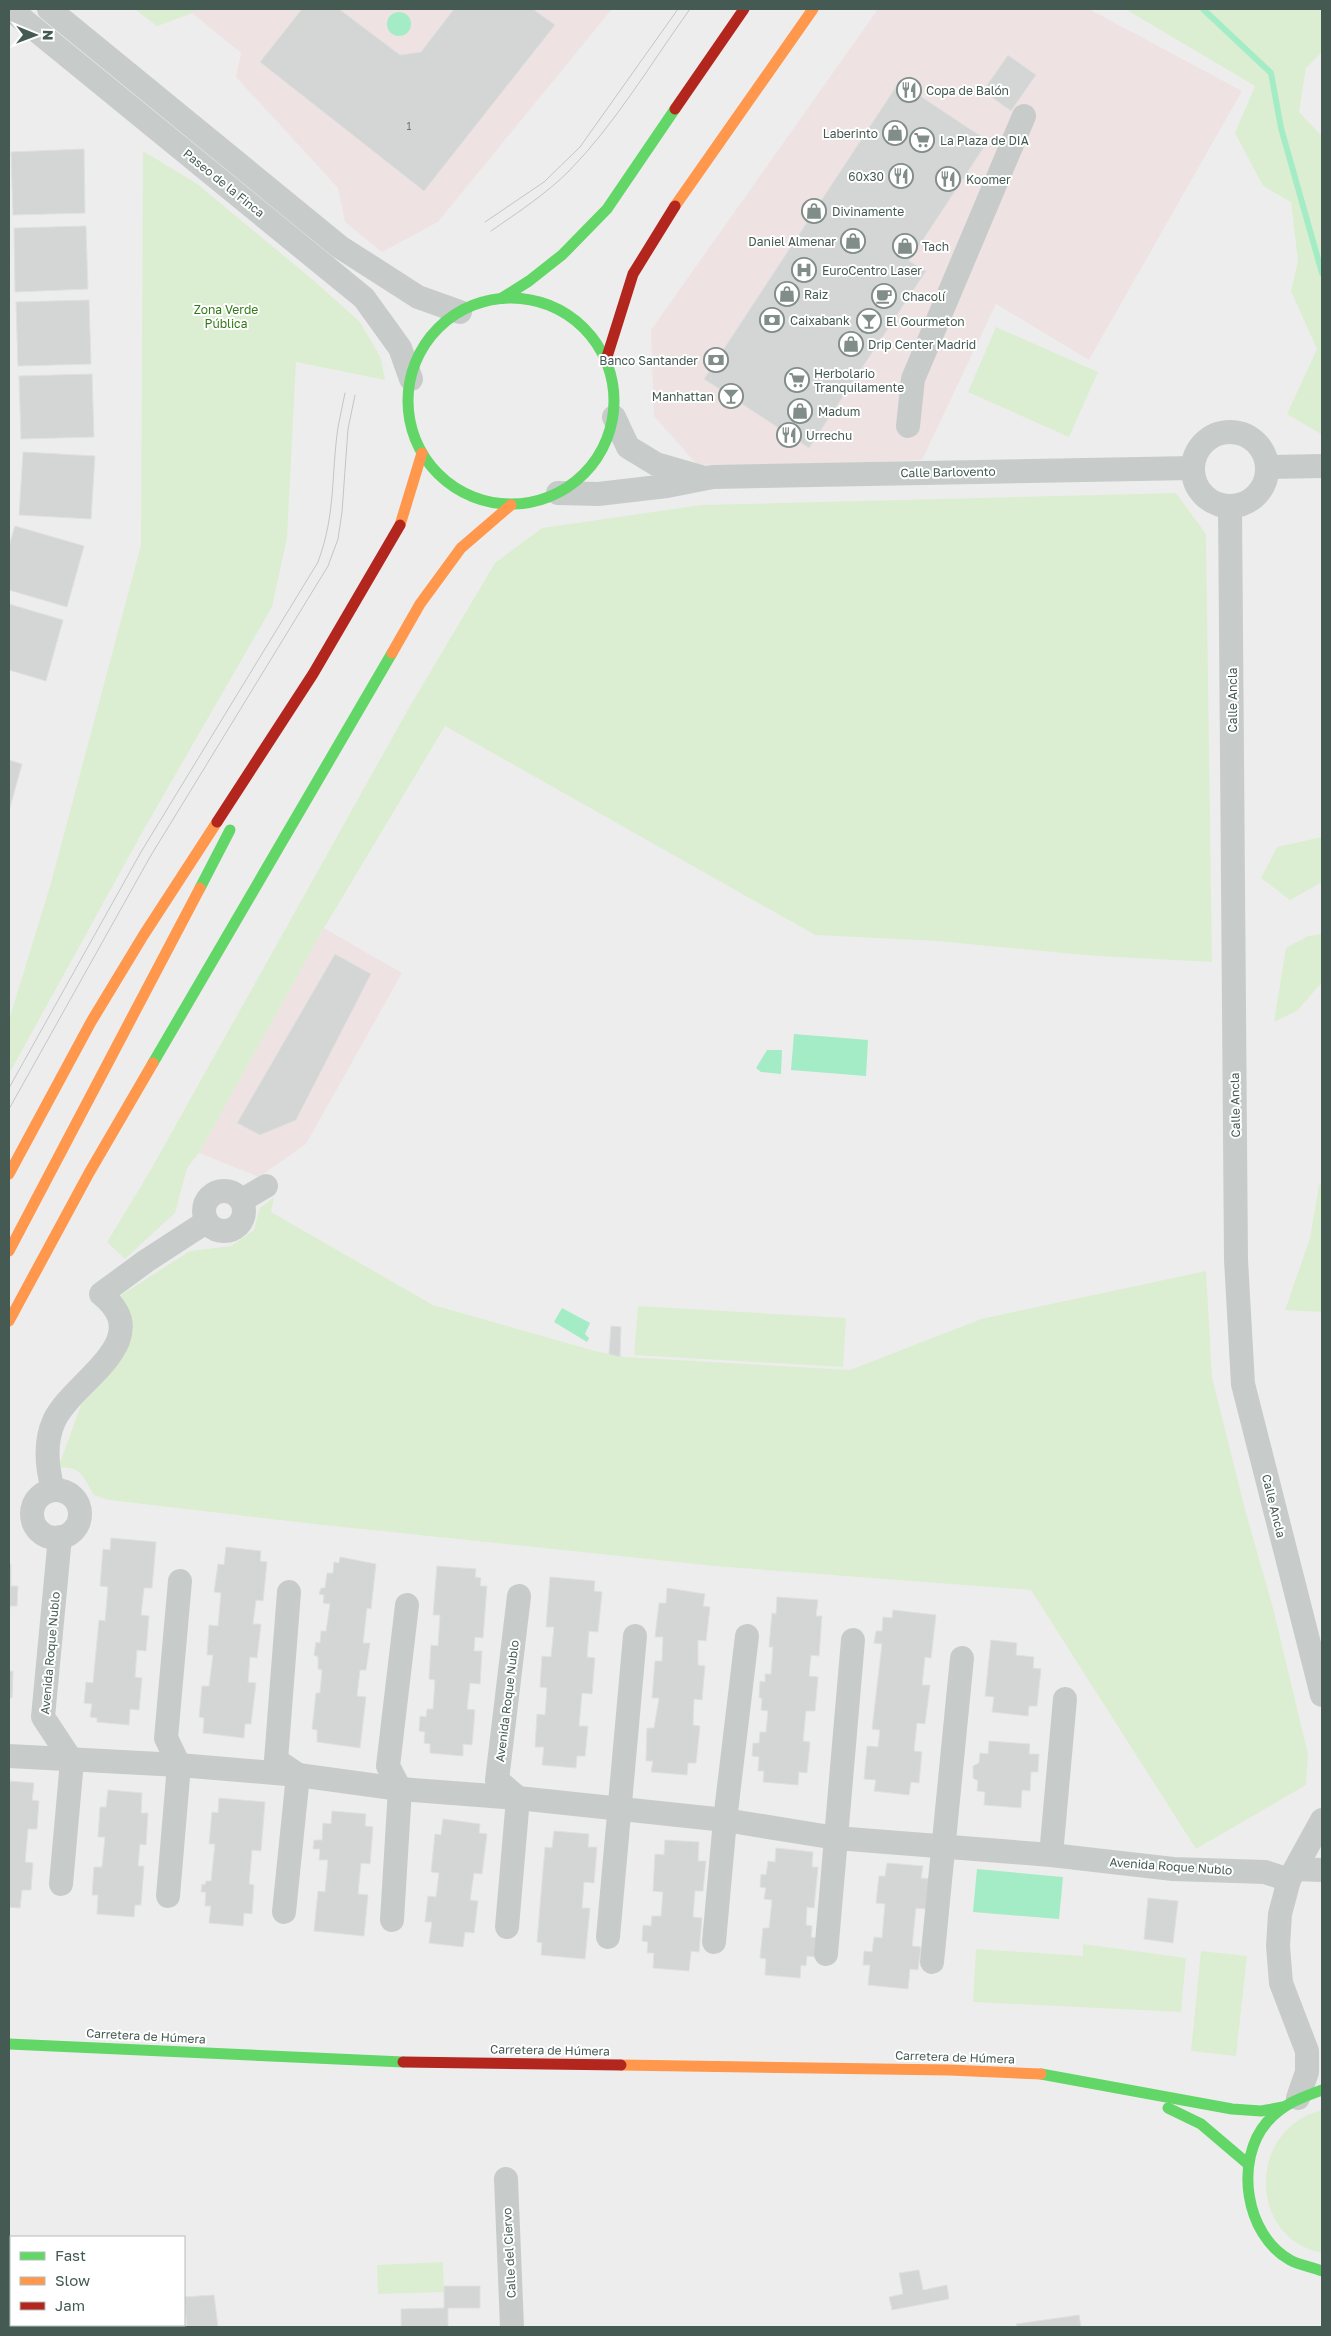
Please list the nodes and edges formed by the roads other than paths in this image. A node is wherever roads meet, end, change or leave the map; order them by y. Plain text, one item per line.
1 (10, 9) edge
2 (49, 9) edge
3 (744, 9) edge
4 (813, 9) edge
5 (1024, 116) dead end
6 (502, 298) junction
7 (460, 312) junction
8 (606, 360) junction
9 (410, 379) junction
10 (614, 416) junction
11 (908, 426) dead end
12 (422, 453) junction
13 (1322, 466) edge
14 (1267, 467) junction
15 (1193, 468) junction
16 (702, 477) junction
17 (558, 493) junction
18 (512, 505) junction
19 (1230, 506) junction
20 (312, 674) junction
21 (248, 796) dead end
22 (234, 823) dead end
23 (9, 1174) edge
24 (266, 1186) dead end
25 (9, 1251) edge
26 (9, 1321) edge
27 (52, 1490) junction
28 (60, 1537) junction
29 (180, 1581) dead end
30 (290, 1592) dead end
31 (519, 1596) dead end
32 (407, 1605) dead end
33 (635, 1636) dead end
34 (747, 1636) dead end
35 (853, 1640) dead end
36 (962, 1658) dead end
37 (1322, 1694) edge
38 (1065, 1699) dead end
39 (9, 1756) edge
40 (72, 1760) junction
41 (179, 1765) junction
42 (298, 1775) junction
43 (400, 1789) junction
44 (518, 1798) junction
45 (621, 1809) junction
46 (725, 1820) junction
47 (1322, 1820) edge
48 (836, 1838) junction
49 (942, 1847) junction
50 (1051, 1855) junction
51 (1322, 1870) edge
52 (1293, 1875) junction
53 (61, 1884) dead end
54 (168, 1896) dead end
55 (284, 1912) dead end
56 (392, 1920) dead end
57 (507, 1927) dead end
58 (608, 1937) dead end
59 (714, 1942) dead end
60 (826, 1954) dead end
61 (932, 1962) dead end
62 (1291, 2009) junction
63 (9, 2044) edge
64 (1322, 2049) edge
65 (148, 2062) dead end
66 (397, 2062) junction
67 (1091, 2083) junction
68 (1322, 2090) edge
69 (1290, 2102) junction
70 (1248, 2164) junction
71 (506, 2179) dead end
72 (1322, 2271) edge
73 (512, 2327) edge

1 - 9 street, Paseo de la Finca
2 - 7 street, Paseo de la Finca
3 - 6 main road
4 - 8 main road
5 - 11 street
6 - 7 main road
6 - 8 main road
7 - 9 main road
8 - 10 main road
9 - 12 main road
10 - 16 street, Calle Barlovento
10 - 17 main road
12 - 18 main road
12 - 20 main road
13 - 14 street
14 - 15 street
14 - 19 street
15 - 16 street, Calle Barlovento
15 - 19 street
16 - 17 street, Calle Barlovento
17 - 18 main road
18 - 26 main road
19 - 37 street, Calle Ancla
20 - 21 main road
20 - 23 main road
22 - 25 main road
24 - 27 street
27 - 28 street
27 - 28 street
28 - 40 street, Avenida Roque Nublo
29 - 41 street
30 - 42 street, Avenida Roque Nublo
31 - 44 street, Avenida Roque Nublo
32 - 43 street
33 - 45 street
34 - 46 street
35 - 48 street
36 - 49 street
38 - 50 street
39 - 40 street, Avenida Roque Nublo
40 - 41 street, Avenida Roque Nublo
40 - 53 street
41 - 42 street, Avenida Roque Nublo
41 - 54 street
42 - 43 street, Avenida Roque Nublo
42 - 55 street
43 - 44 street, Avenida Roque Nublo
43 - 56 street
44 - 45 street, Avenida Roque Nublo
44 - 57 street
45 - 46 street, Avenida Roque Nublo
45 - 58 street
46 - 48 street, Avenida Roque Nublo
46 - 59 street
47 - 52 street
48 - 49 street, Avenida Roque Nublo
48 - 60 street
49 - 50 street, Avenida Roque Nublo
49 - 61 street
50 - 52 street, Avenida Roque Nublo
51 - 52 street, Avenida Roque Nublo
52 - 62 street
62 - 64 street
62 - 69 street
63 - 66 main road, Carretera de Húmera
65 - 66 main road
66 - 67 main road, Carretera de Húmera
67 - 69 main road
67 - 70 main road
68 - 69 main road
69 - 70 main road
70 - 72 main road
71 - 73 street, Calle del Ciervo

